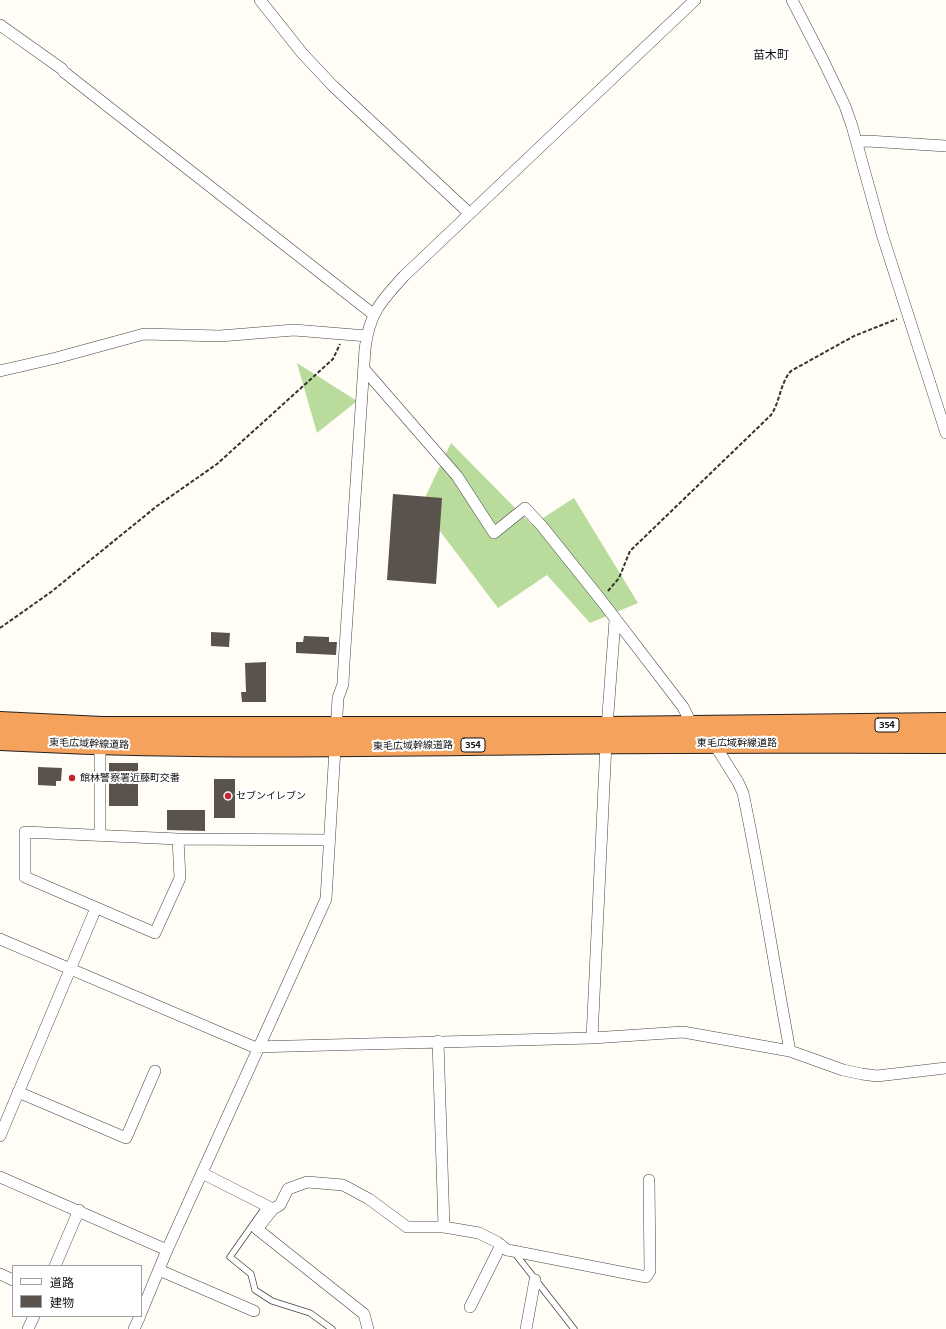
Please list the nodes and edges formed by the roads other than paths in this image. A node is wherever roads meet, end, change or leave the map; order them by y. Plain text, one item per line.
1 (260, 0) edge
2 (695, 0) edge
3 (792, 0) edge
4 (0, 25) edge
5 (857, 142) junction
6 (946, 146) edge
7 (469, 213) junction
8 (373, 314) junction
9 (367, 336) junction
10 (364, 369) junction
11 (0, 371) edge
12 (946, 433) edge
13 (615, 620) junction
14 (0, 722) edge
15 (946, 723) edge
16 (336, 726) junction
17 (693, 727) junction
18 (606, 735) junction
19 (0, 740) edge
20 (713, 742) junction
21 (946, 742) edge
22 (100, 745) junction
23 (336, 746) junction
24 (100, 835) junction
25 (178, 839) junction
26 (329, 840) junction
27 (96, 908) junction
28 (0, 939) edge
29 (71, 968) junction
30 (592, 1038) junction
31 (438, 1041) junction
32 (258, 1046) junction
33 (790, 1051) junction
34 (946, 1068) edge
35 (155, 1071) dead end
36 (18, 1092) junction
37 (0, 1136) edge
38 (202, 1173) junction
39 (0, 1177) edge
40 (649, 1180) dead end
41 (270, 1208) junction
42 (79, 1210) junction
43 (444, 1227) junction
44 (501, 1245) junction
45 (167, 1250) junction
46 (513, 1252) junction
47 (55, 1265) edge
48 (159, 1270) junction
49 (0, 1274) edge
50 (12, 1280) edge
51 (535, 1280) junction
52 (470, 1307) dead end
53 (142, 1311) edge
54 (254, 1311) dead end
55 (34, 1317) edge
56 (140, 1317) edge
57 (28, 1329) edge
58 (134, 1329) edge
59 (332, 1329) edge
60 (368, 1329) edge
61 (526, 1329) edge
62 (574, 1329) edge

1 - 7 street
2 - 7 street
3 - 5 street
4 - 8 street
5 - 6 street
5 - 12 street
7 - 8 street
8 - 9 street
9 - 10 street
9 - 11 street
10 - 13 street
10 - 16 street
13 - 17 street
13 - 18 street
14 - 16 highway, 東毛広域幹線道路 / 354
15 - 17 highway, 東毛広域幹線道路 / 354
16 - 18 highway, 東毛広域幹線道路 / 354
16 - 23 street
17 - 18 highway, 東毛広域幹線道路 / 354
18 - 20 highway, 東毛広域幹線道路 / 354
18 - 23 highway, 東毛広域幹線道路 / 354
18 - 30 street
19 - 22 highway, 東毛広域幹線道路 / 354
20 - 21 highway, 東毛広域幹線道路 / 354
20 - 33 street
22 - 23 highway, 東毛広域幹線道路 / 354
22 - 24 street
23 - 26 street
24 - 25 street
24 - 27 street
25 - 26 street
25 - 27 street
26 - 32 street
27 - 29 street
28 - 29 street
29 - 32 street
29 - 36 street
30 - 31 street
30 - 33 street
31 - 32 street
31 - 43 street
32 - 38 street
33 - 34 street
35 - 36 street
36 - 37 street
38 - 41 street
38 - 45 street
39 - 42 street
40 - 46 street
41 - 43 street
41 - 59 lane
41 - 60 street
42 - 45 street
42 - 47 street
43 - 44 street
44 - 46 street
44 - 52 street
45 - 48 street
46 - 51 lane
48 - 53 street
48 - 54 street
49 - 50 street
51 - 61 street
51 - 62 lane
55 - 57 street
56 - 58 street

